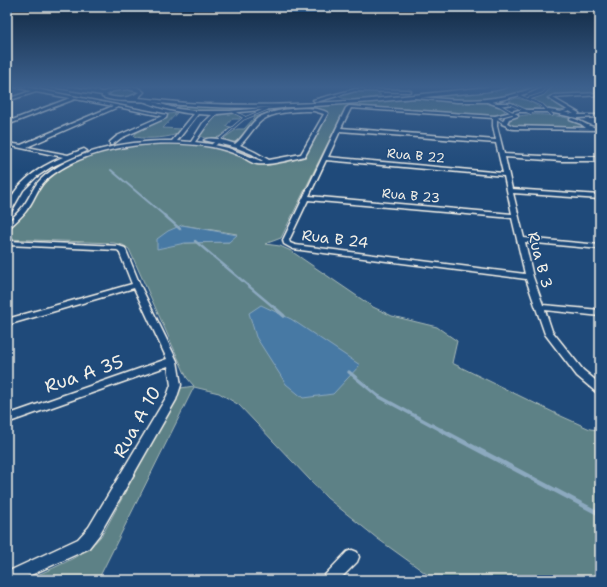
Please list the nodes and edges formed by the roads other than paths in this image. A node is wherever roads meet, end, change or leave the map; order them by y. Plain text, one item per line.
1 (32, 114) edge
2 (99, 114) edge
3 (163, 114) edge
4 (196, 114) edge
5 (215, 114) edge
6 (240, 114) edge
7 (254, 114) edge
8 (270, 114) edge
9 (325, 114) edge
10 (345, 114) edge
11 (458, 114) edge
12 (512, 114) edge
13 (514, 114) edge
14 (555, 114) edge
15 (568, 114) edge
16 (578, 114) edge
17 (600, 116) edge
18 (495, 117) junction
19 (564, 117) junction
20 (582, 117) junction
21 (507, 118) junction
22 (243, 119) junction
23 (190, 123) junction
24 (504, 123) junction
25 (7, 124) edge
26 (205, 124) junction
27 (514, 128) junction
28 (600, 128) edge
29 (338, 129) junction
30 (591, 129) junction
31 (497, 130) junction
32 (129, 133) junction
33 (176, 140) junction
34 (193, 141) junction
35 (218, 141) junction
36 (135, 142) junction
37 (499, 142) junction
38 (7, 144) edge
39 (213, 145) junction
40 (237, 145) junction
41 (114, 146) junction
42 (22, 147) junction
43 (502, 155) junction
44 (68, 156) junction
45 (324, 158) junction
46 (78, 159) junction
47 (600, 159) edge
48 (268, 162) junction
49 (506, 174) junction
50 (510, 191) junction
51 (600, 197) edge
52 (306, 198) junction
53 (7, 214) edge
54 (515, 216) junction
55 (7, 227) edge
56 (521, 240) junction
57 (7, 243) edge
58 (600, 247) edge
59 (529, 277) junction
60 (136, 285) junction
61 (539, 307) junction
62 (600, 313) edge
63 (7, 322) edge
64 (172, 361) junction
65 (600, 389) edge
66 (7, 419) edge
67 (352, 556) dead end
68 (7, 579) edge
69 (330, 580) edge

1 - 25 street
2 - 42 street
3 - 32 street
4 - 23 street
5 - 26 street
6 - 22 lane
7 - 22 lane
8 - 40 street
9 - 48 street
10 - 29 street, Rua B 24
11 - 18 street, Rua B 24
12 - 18 street
13 - 21 street
14 - 19 street
15 - 20 street
16 - 20 street
17 - 20 street
18 - 21 lane
18 - 24 lane
18 - 31 street, Rua B 3
19 - 20 street
19 - 30 street
20 - 28 street
21 - 24 street
22 - 35 lane
23 - 26 street
23 - 33 street
24 - 27 street
26 - 34 street
27 - 30 street
27 - 31 street
28 - 30 street
29 - 37 street
29 - 45 street, Rua B 24
31 - 37 street, Rua B 3
32 - 36 street
32 - 41 street
33 - 34 street
33 - 36 street
34 - 35 street
34 - 39 street
35 - 39 lane
35 - 40 street
36 - 41 street
37 - 43 street, Rua B 3
38 - 42 street
39 - 48 street
40 - 48 street
41 - 44 street
41 - 46 street
42 - 44 street
43 - 47 street
43 - 49 street, Rua B 3
44 - 46 street
44 - 53 street
45 - 49 street, Rua B 22
45 - 52 street, Rua B 24
46 - 55 street
49 - 50 street, Rua B 3
50 - 51 street
50 - 54 street, Rua B 3
52 - 54 street, Rua B 23
52 - 59 street, Rua B 24
54 - 56 street, Rua B 3
56 - 58 street
56 - 59 street, Rua B 3
57 - 60 street, Rua A 10
59 - 61 street, Rua B 3
60 - 63 street
60 - 64 street, Rua A 10
61 - 62 street
61 - 65 street, Rua B 3
64 - 66 street, Rua A 35
64 - 68 street, Rua A 10
67 - 69 street

